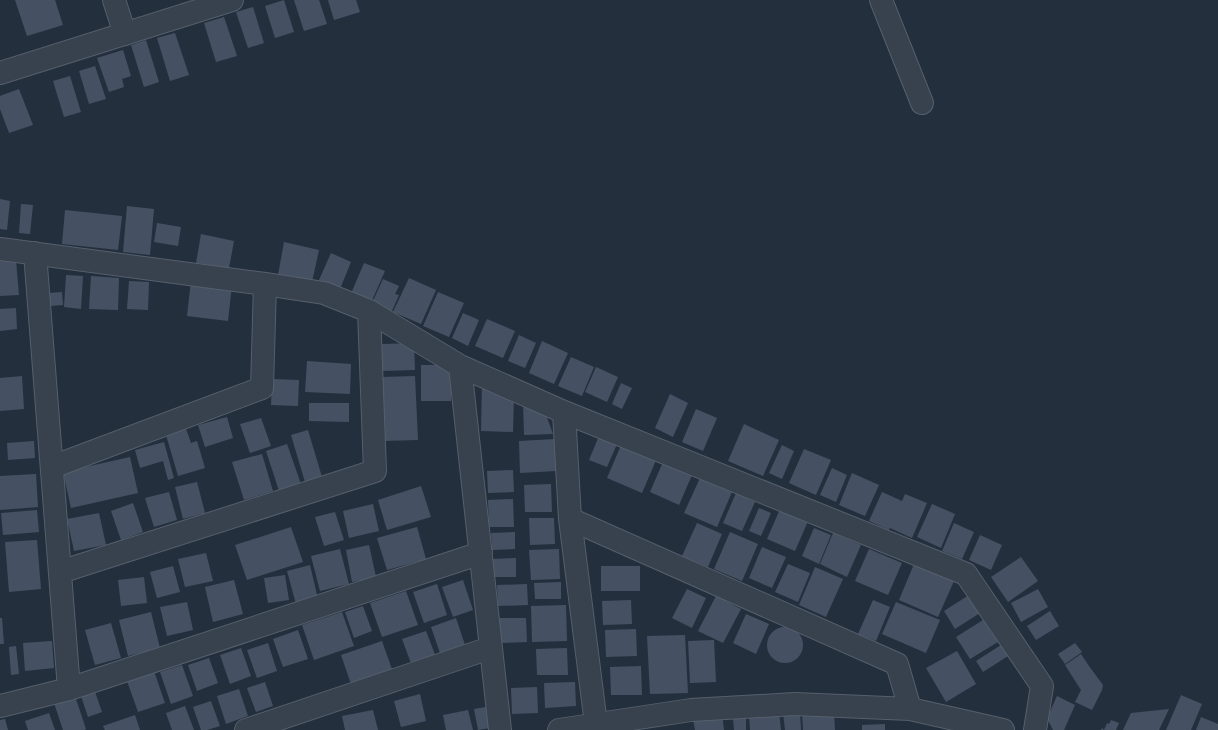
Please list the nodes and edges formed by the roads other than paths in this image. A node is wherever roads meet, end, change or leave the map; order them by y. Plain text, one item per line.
1 (114, 0) edge
2 (232, 0) edge
3 (886, 1) edge
4 (125, 34) junction
5 (0, 73) edge
6 (922, 103) dead end
7 (0, 249) edge
8 (36, 253) junction
9 (265, 284) junction
10 (369, 311) junction
11 (460, 366) junction
12 (564, 412) junction
13 (52, 467) junction
14 (570, 519) junction
15 (480, 553) junction
16 (60, 572) junction
17 (490, 648) junction
18 (69, 689) junction
19 (0, 706) edge
20 (910, 710) junction
21 (596, 724) junction
22 (246, 730) edge
23 (500, 730) edge
24 (559, 730) edge
25 (1003, 730) edge
26 (1035, 730) edge

1 - 4 street
2 - 4 street
3 - 6 street
4 - 5 street
7 - 8 street
8 - 9 street
8 - 13 street
9 - 10 street
9 - 13 street
10 - 11 street
10 - 16 street
11 - 12 street
11 - 15 street
12 - 14 street
12 - 26 street
13 - 16 street
14 - 20 street
14 - 21 street
15 - 17 street
15 - 18 street
16 - 18 street
17 - 22 street
17 - 23 street
18 - 19 street
20 - 21 street
20 - 25 street
21 - 24 street

